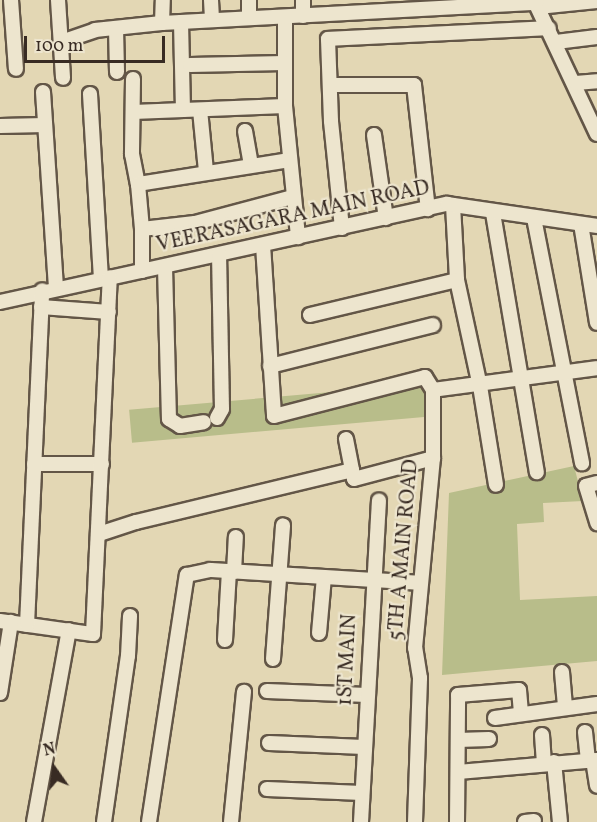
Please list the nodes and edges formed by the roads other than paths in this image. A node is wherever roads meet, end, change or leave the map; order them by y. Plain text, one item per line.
1 (11, 0) edge
2 (58, 0) edge
3 (163, 0) edge
4 (211, 0) edge
5 (249, 0) edge
6 (303, 0) edge
7 (597, 2) edge
8 (536, 3) edge
9 (393, 5) edge
10 (346, 6) edge
11 (303, 16) junction
12 (285, 17) junction
13 (249, 18) junction
14 (212, 20) junction
15 (182, 22) junction
16 (162, 23) junction
17 (116, 27) junction
18 (549, 28) junction
19 (597, 37) edge
20 (61, 42) junction
21 (556, 42) junction
22 (284, 63) junction
23 (190, 65) dead end
24 (16, 69) dead end
25 (117, 72) dead end
26 (63, 78) dead end
27 (133, 79) dead end
28 (597, 81) edge
29 (576, 83) junction
30 (332, 85) junction
31 (43, 92) dead end
32 (90, 94) dead end
33 (285, 106) junction
34 (183, 110) junction
35 (200, 110) junction
36 (133, 112) junction
37 (45, 125) junction
38 (0, 126) edge
39 (245, 131) dead end
40 (597, 134) edge
41 (374, 135) dead end
42 (289, 160) junction
43 (251, 165) junction
44 (206, 171) junction
45 (138, 184) junction
46 (293, 197) junction
47 (453, 205) junction
48 (428, 209) junction
49 (493, 213) junction
50 (386, 218) junction
51 (534, 218) junction
52 (580, 224) junction
53 (597, 226) edge
54 (342, 228) junction
55 (142, 229) junction
56 (298, 237) junction
57 (262, 245) junction
58 (219, 255) junction
59 (165, 267) junction
60 (142, 271) junction
61 (106, 278) junction
62 (457, 280) junction
63 (49, 288) junction
64 (0, 302) edge
65 (41, 307) junction
66 (109, 312) junction
67 (310, 315) dead end
68 (597, 323) edge
69 (433, 325) dead end
70 (270, 366) junction
71 (597, 368) edge
72 (562, 372) junction
73 (521, 379) junction
74 (480, 386) junction
75 (433, 390) junction
76 (346, 439) dead end
77 (433, 458) junction
78 (582, 463) dead end
79 (34, 464) junction
80 (102, 464) junction
81 (352, 470) junction
82 (537, 472) dead end
83 (597, 483) edge
84 (496, 484) dead end
85 (379, 501) dead end
86 (597, 523) edge
87 (283, 525) dead end
88 (99, 534) junction
89 (236, 537) dead end
90 (232, 571) junction
91 (279, 574) junction
92 (324, 577) junction
93 (374, 580) junction
94 (420, 583) junction
95 (130, 616) dead end
96 (6, 622) edge
97 (27, 625) junction
98 (69, 630) junction
99 (319, 633) dead end
100 (225, 640) dead end
101 (273, 659) dead end
102 (562, 672) dead end
103 (267, 691) dead end
104 (244, 692) dead end
105 (0, 693) edge
106 (367, 695) junction
107 (597, 704) edge
108 (565, 708) junction
109 (521, 714) junction
110 (495, 718) dead end
111 (585, 732) dead end
112 (542, 735) dead end
113 (489, 739) dead end
114 (458, 740) junction
115 (269, 743) dead end
116 (364, 747) junction
117 (592, 760) edge
118 (549, 763) junction
119 (458, 772) junction
120 (597, 786) edge
121 (267, 789) dead end
122 (363, 793) junction
123 (34, 822) edge
124 (104, 822) edge
125 (149, 822) edge
126 (231, 822) edge
127 (361, 822) edge
128 (415, 822) edge
129 (457, 822) edge
130 (560, 822) edge

1 - 24 street
2 - 20 street
3 - 16 street
4 - 14 street
5 - 13 street
6 - 11 street
7 - 8 street
8 - 9 street
8 - 18 street
9 - 10 street
10 - 11 street
11 - 12 street
12 - 13 street
12 - 22 street
13 - 14 street
14 - 15 street
15 - 16 street
15 - 34 street
16 - 17 street
17 - 20 street
17 - 25 street
18 - 21 street
18 - 30 street
19 - 21 street
20 - 26 street
21 - 29 street
22 - 23 street
22 - 33 street
27 - 36 street
28 - 29 street
29 - 40 street
30 - 48 street
30 - 54 street
31 - 37 street
32 - 61 street
33 - 35 street
33 - 42 street
34 - 35 street
34 - 36 street
35 - 44 street
36 - 45 street
37 - 38 street
37 - 63 street
39 - 43 street
41 - 50 street
42 - 43 street
42 - 46 street
43 - 44 street
44 - 45 street
45 - 55 street
46 - 55 street
46 - 56 street
47 - 48 street, VEERASAGARA MAIN ROAD
47 - 49 street, VEERASAGARA MAIN ROAD
47 - 62 street
48 - 50 street, VEERASAGARA MAIN ROAD
49 - 51 street, VEERASAGARA MAIN ROAD
49 - 73 street
50 - 54 street, VEERASAGARA MAIN ROAD
51 - 52 street, VEERASAGARA MAIN ROAD
51 - 72 street
52 - 53 street, VEERASAGARA MAIN ROAD
52 - 68 street
54 - 56 street, VEERASAGARA MAIN ROAD
55 - 60 street
56 - 57 street, VEERASAGARA MAIN ROAD
57 - 58 street, VEERASAGARA MAIN ROAD
57 - 70 street
58 - 59 street, VEERASAGARA MAIN ROAD
58 - 59 street
59 - 60 street, VEERASAGARA MAIN ROAD
60 - 61 street, VEERASAGARA MAIN ROAD
61 - 63 street, VEERASAGARA MAIN ROAD
61 - 66 street
62 - 67 street
62 - 74 street
63 - 64 street, VEERASAGARA MAIN ROAD
63 - 65 street
65 - 66 street
65 - 79 street
66 - 80 street
69 - 70 street
70 - 75 street
71 - 72 street
72 - 73 street
72 - 78 street
73 - 74 street
73 - 82 street
74 - 75 street
74 - 84 street
75 - 77 street, 5TH A MAIN ROAD
76 - 81 street
77 - 81 street
77 - 94 street, 5TH A MAIN ROAD
79 - 80 street
79 - 97 street
80 - 88 street
81 - 88 street
83 - 86 street
85 - 93 street, 1ST MAIN
87 - 91 street
88 - 98 street
89 - 90 street
90 - 91 street
90 - 100 street
90 - 125 street
91 - 92 street
91 - 101 street
92 - 93 street
92 - 99 street
93 - 94 street
93 - 106 street, 1ST MAIN
94 - 128 street, 5TH A MAIN ROAD
95 - 124 street
96 - 97 street
96 - 105 street
97 - 98 street
98 - 123 street
102 - 108 street
103 - 106 street
104 - 126 street
106 - 116 street, 1ST MAIN
107 - 108 street
108 - 109 street
109 - 110 street
109 - 114 street
111 - 117 street
112 - 118 street
113 - 114 street
114 - 119 street
115 - 116 street
116 - 122 street, 1ST MAIN
117 - 118 street
117 - 120 street
118 - 119 street
118 - 130 street
119 - 129 street
121 - 122 street
122 - 127 street, 1ST MAIN

